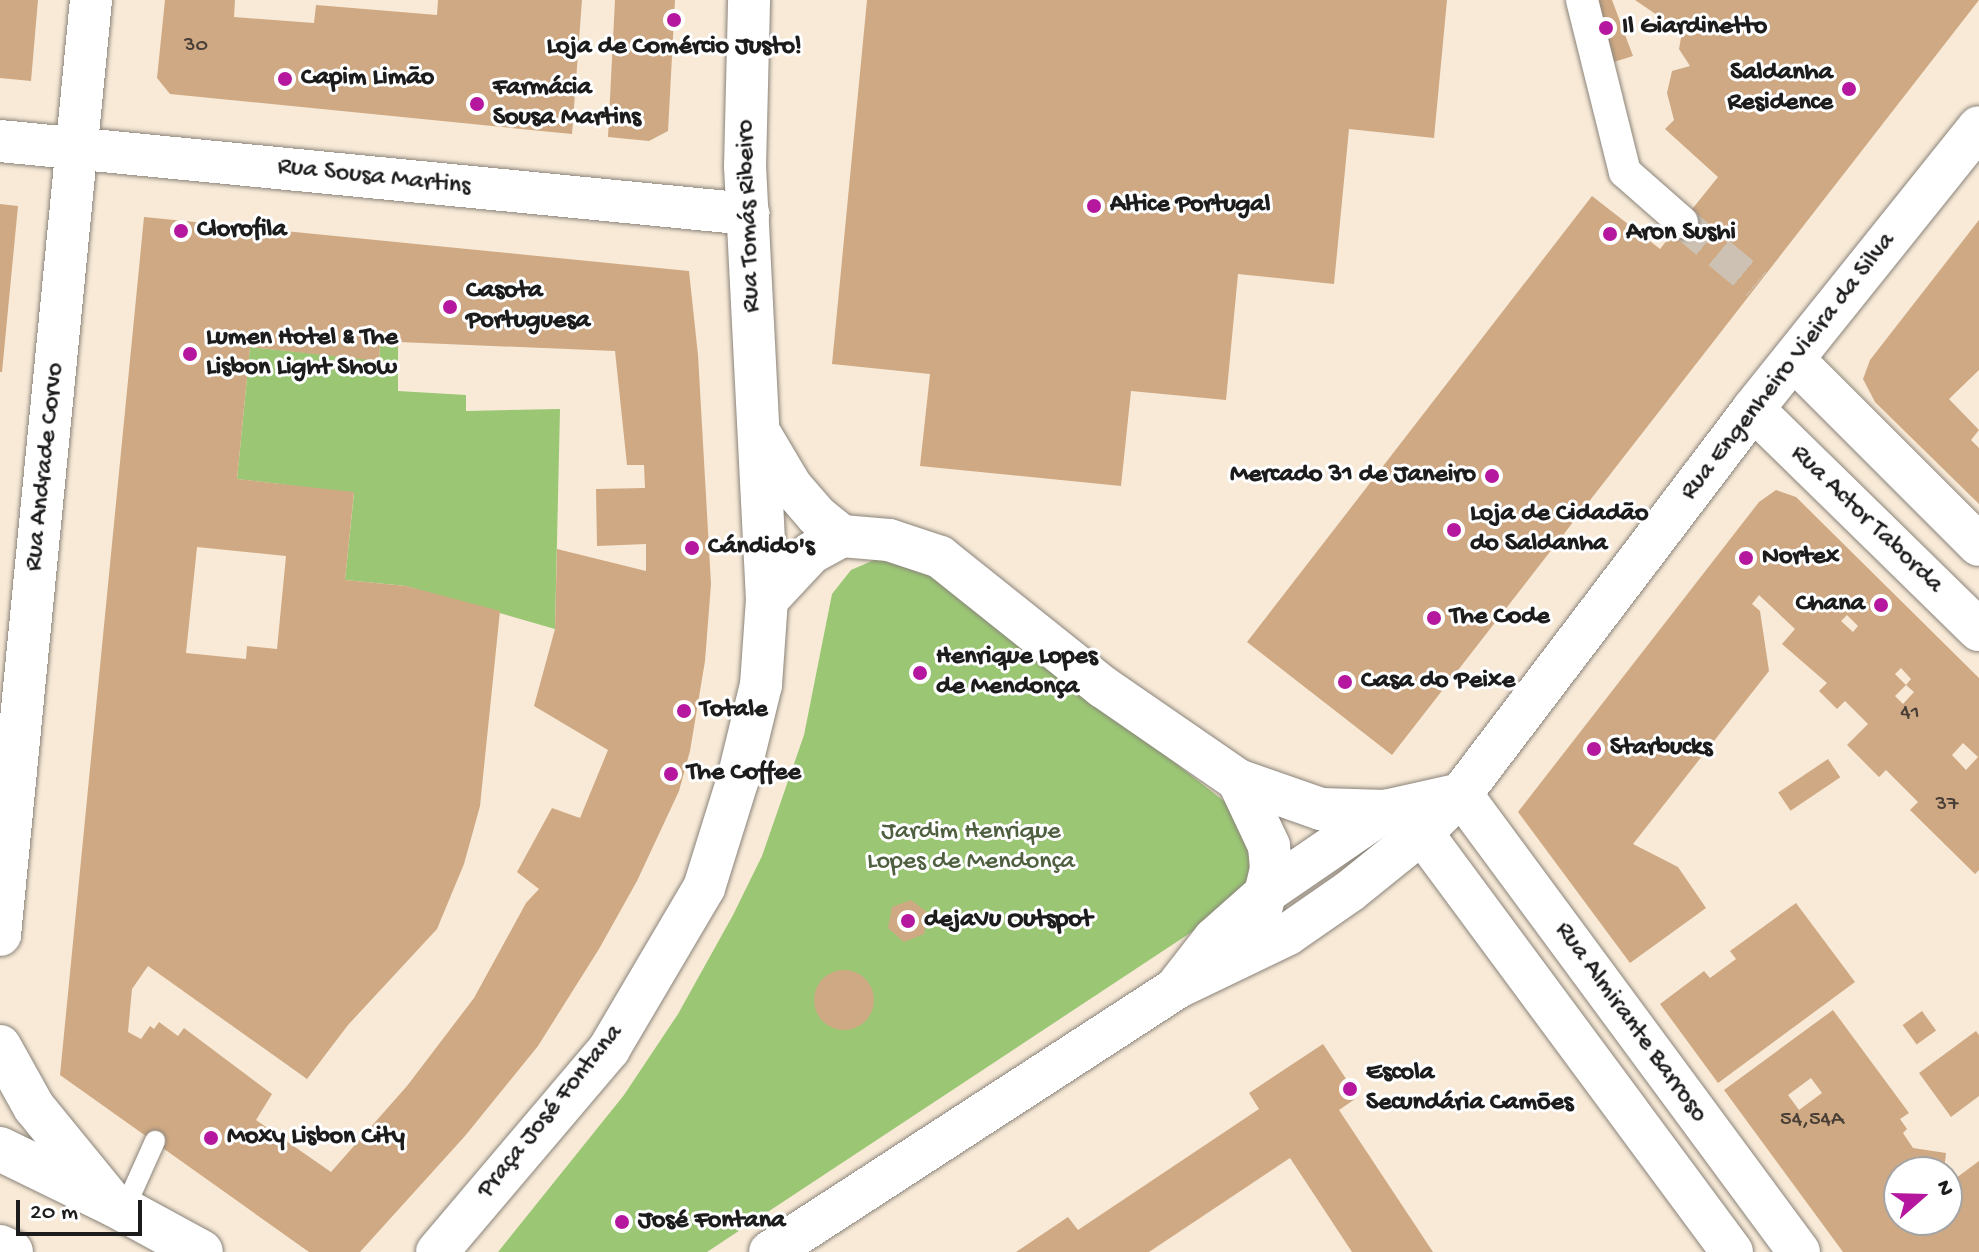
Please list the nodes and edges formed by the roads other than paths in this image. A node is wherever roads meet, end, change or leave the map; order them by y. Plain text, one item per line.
1 (91, 0) edge
2 (749, 0) edge
3 (1582, 0) edge
4 (1979, 127) edge
5 (0, 141) edge
6 (77, 149) junction
7 (748, 214) junction
8 (1682, 222) tunnel mouth
9 (1795, 361) junction
10 (1753, 409) junction
11 (760, 433) junction
12 (842, 536) junction
13 (1979, 545) edge
14 (767, 600) junction
15 (1979, 630) edge
16 (1238, 780) junction
17 (1461, 794) junction
18 (1385, 811) junction
19 (1422, 833) junction
20 (1268, 891) junction
21 (0, 935) edge
22 (1216, 971) junction
23 (1176, 988) junction
24 (0, 1046) edge
25 (155, 1141) dead end
26 (0, 1149) edge
27 (118, 1207) junction
28 (0, 1247) edge
29 (11, 1252) edge
30 (201, 1252) edge
31 (437, 1252) edge
32 (770, 1252) edge
33 (1732, 1252) edge
34 (1799, 1252) edge

1 - 6 street, Rua Andrade Corvo
2 - 7 street, Rua Tomás Ribeiro
3 - 8 street
4 - 9 street, Rua Engenheiro Vieira da Silva
5 - 6 street, Rua Sousa Martins
6 - 7 street, Rua Sousa Martins
6 - 21 street, Rua Andrade Corvo
7 - 11 street, Rua Tomás Ribeiro
9 - 10 street, Rua Engenheiro Vieira da Silva
9 - 13 street
10 - 15 street, Rua Actor Taborda
10 - 17 street, Rua Engenheiro Vieira da Silva
11 - 12 street
11 - 14 street, Rua Tomás Ribeiro
12 - 14 street
12 - 16 street
14 - 31 street, Praça José Fontana
16 - 18 street
16 - 20 street
17 - 18 street
17 - 19 street, Rua Engenheiro Vieira da Silva
17 - 34 street, Rua Almirante Barroso
18 - 20 street
19 - 22 street
19 - 33 street, Rua Almirante Barroso
20 - 22 street
20 - 23 street
22 - 23 street
23 - 32 street
24 - 27 street
25 - 27 lane
26 - 27 street
27 - 30 street
28 - 29 street

